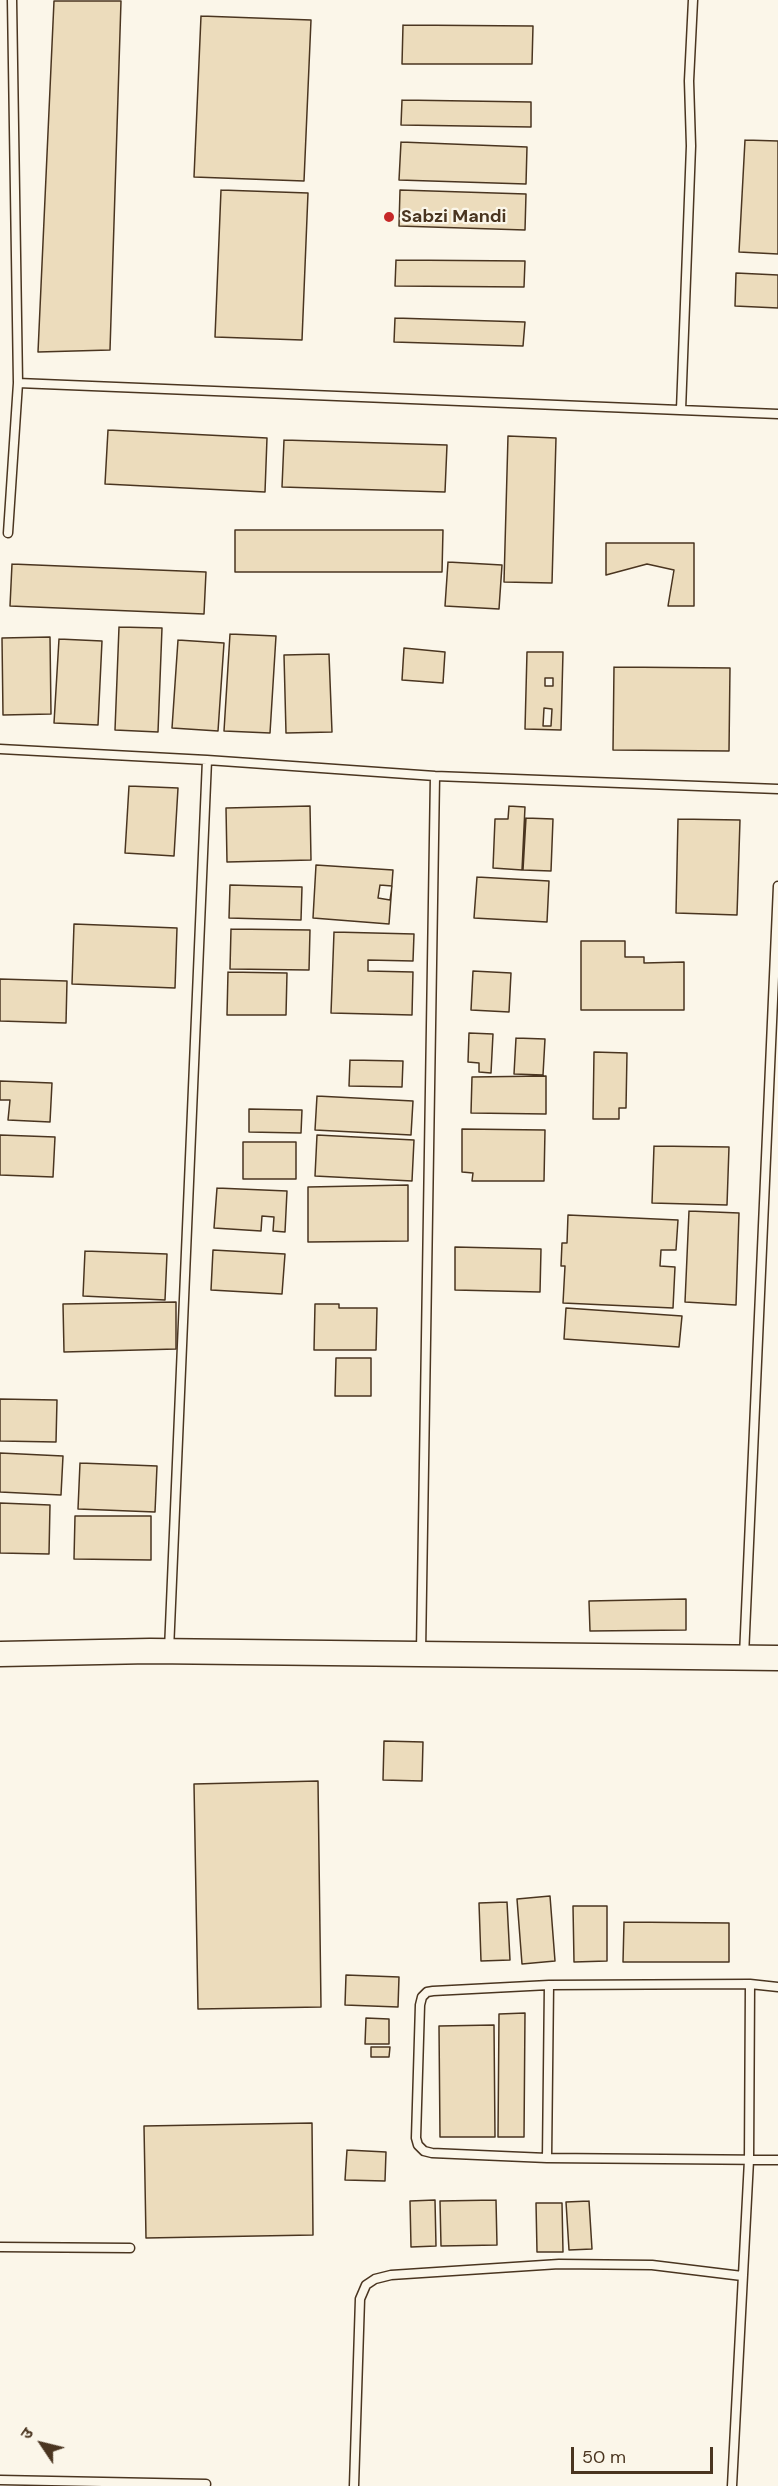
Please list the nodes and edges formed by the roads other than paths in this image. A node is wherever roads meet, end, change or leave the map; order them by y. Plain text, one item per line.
1 (12, 0) edge
2 (693, 0) edge
3 (18, 383) junction
4 (681, 410) junction
5 (778, 414) edge
6 (8, 533) dead end
7 (0, 749) edge
8 (207, 760) junction
9 (435, 776) junction
10 (778, 789) edge
11 (778, 886) edge
12 (169, 1651) junction
13 (0, 1654) edge
14 (421, 1654) junction
15 (744, 1658) junction
16 (778, 1658) edge
17 (750, 1984) junction
18 (549, 1985) junction
19 (778, 1987) edge
20 (547, 2158) junction
21 (749, 2160) junction
22 (778, 2160) edge
23 (0, 2247) edge
24 (130, 2248) dead end
25 (742, 2276) junction
26 (0, 2480) edge
27 (206, 2484) dead end
28 (354, 2486) edge
29 (732, 2486) edge

1 - 3 lane
2 - 4 lane
3 - 4 lane
3 - 6 lane
4 - 5 lane
7 - 8 lane
8 - 9 lane
8 - 12 lane
9 - 10 lane
9 - 14 lane
11 - 15 lane
12 - 13 street
12 - 14 street
14 - 15 street
15 - 16 street
17 - 18 lane
17 - 19 lane
17 - 21 lane
18 - 20 lane
18 - 20 lane
20 - 21 lane
21 - 22 lane
21 - 25 lane
23 - 24 lane
25 - 28 lane
25 - 29 lane
26 - 27 lane

